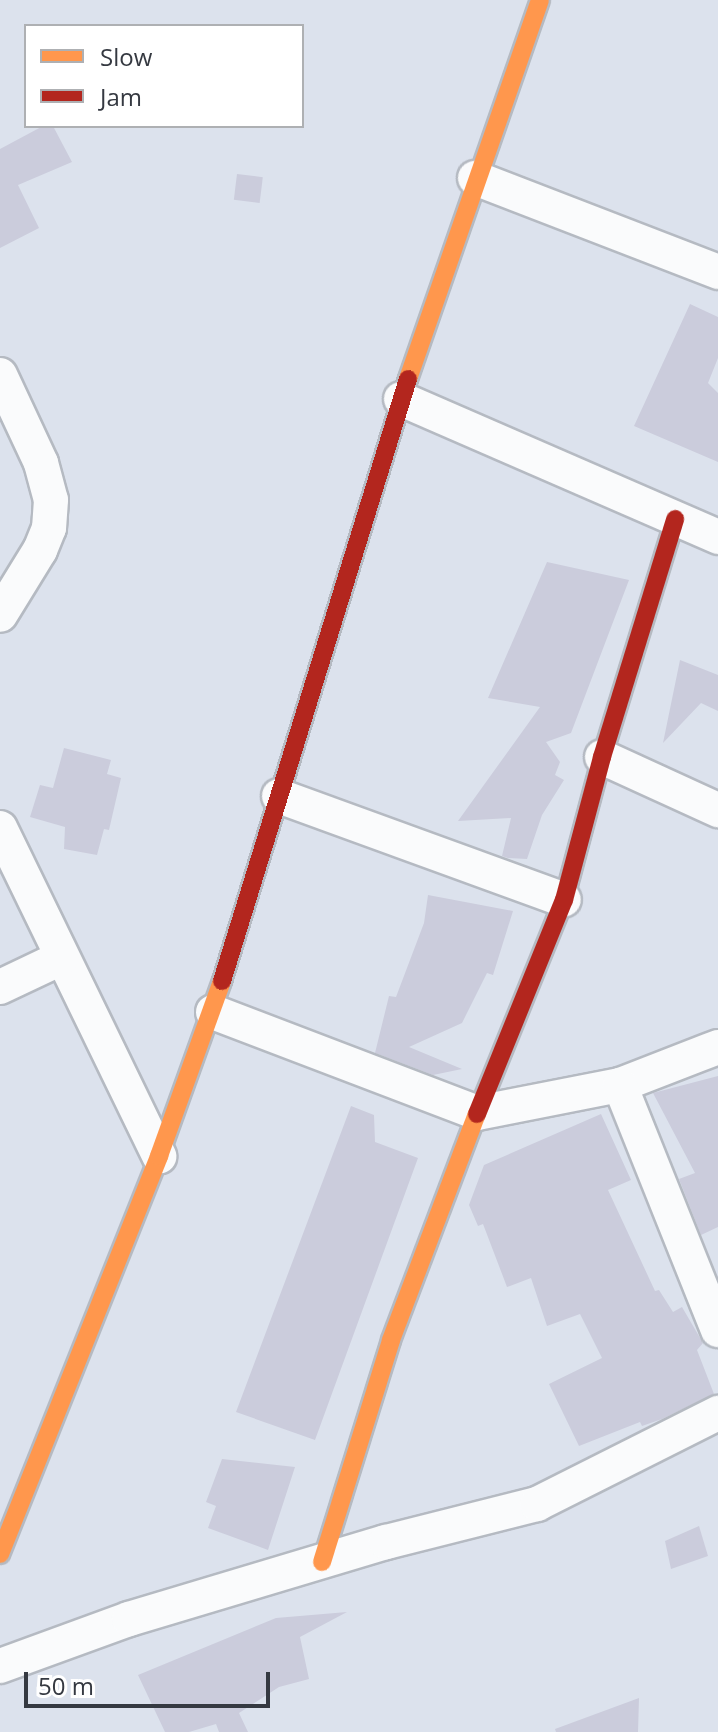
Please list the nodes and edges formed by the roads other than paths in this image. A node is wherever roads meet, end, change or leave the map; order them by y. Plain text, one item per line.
1 (540, 0) edge
2 (475, 178) junction
3 (718, 272) edge
4 (0, 375) edge
5 (401, 399) junction
6 (675, 519) junction
7 (718, 537) edge
8 (0, 615) edge
9 (602, 757) junction
10 (279, 796) junction
11 (718, 810) edge
12 (0, 828) edge
13 (564, 900) junction
14 (61, 958) junction
15 (0, 987) edge
16 (213, 1012) junction
17 (718, 1047) edge
18 (620, 1085) junction
19 (477, 1113) junction
20 (159, 1156) junction
21 (718, 1330) edge
22 (718, 1413) edge
23 (0, 1554) edge
24 (322, 1562) junction
25 (0, 1666) edge

1 - 2 street
2 - 3 street
2 - 5 street
4 - 8 street
5 - 6 street
5 - 10 street
6 - 7 street
6 - 9 street
9 - 11 street
9 - 13 street
10 - 13 street
10 - 16 street
12 - 14 street
13 - 19 street
14 - 15 street
14 - 20 street
16 - 19 street
16 - 20 street
17 - 18 street
18 - 19 street
18 - 21 street
19 - 24 street
20 - 23 street
22 - 24 street
24 - 25 street

